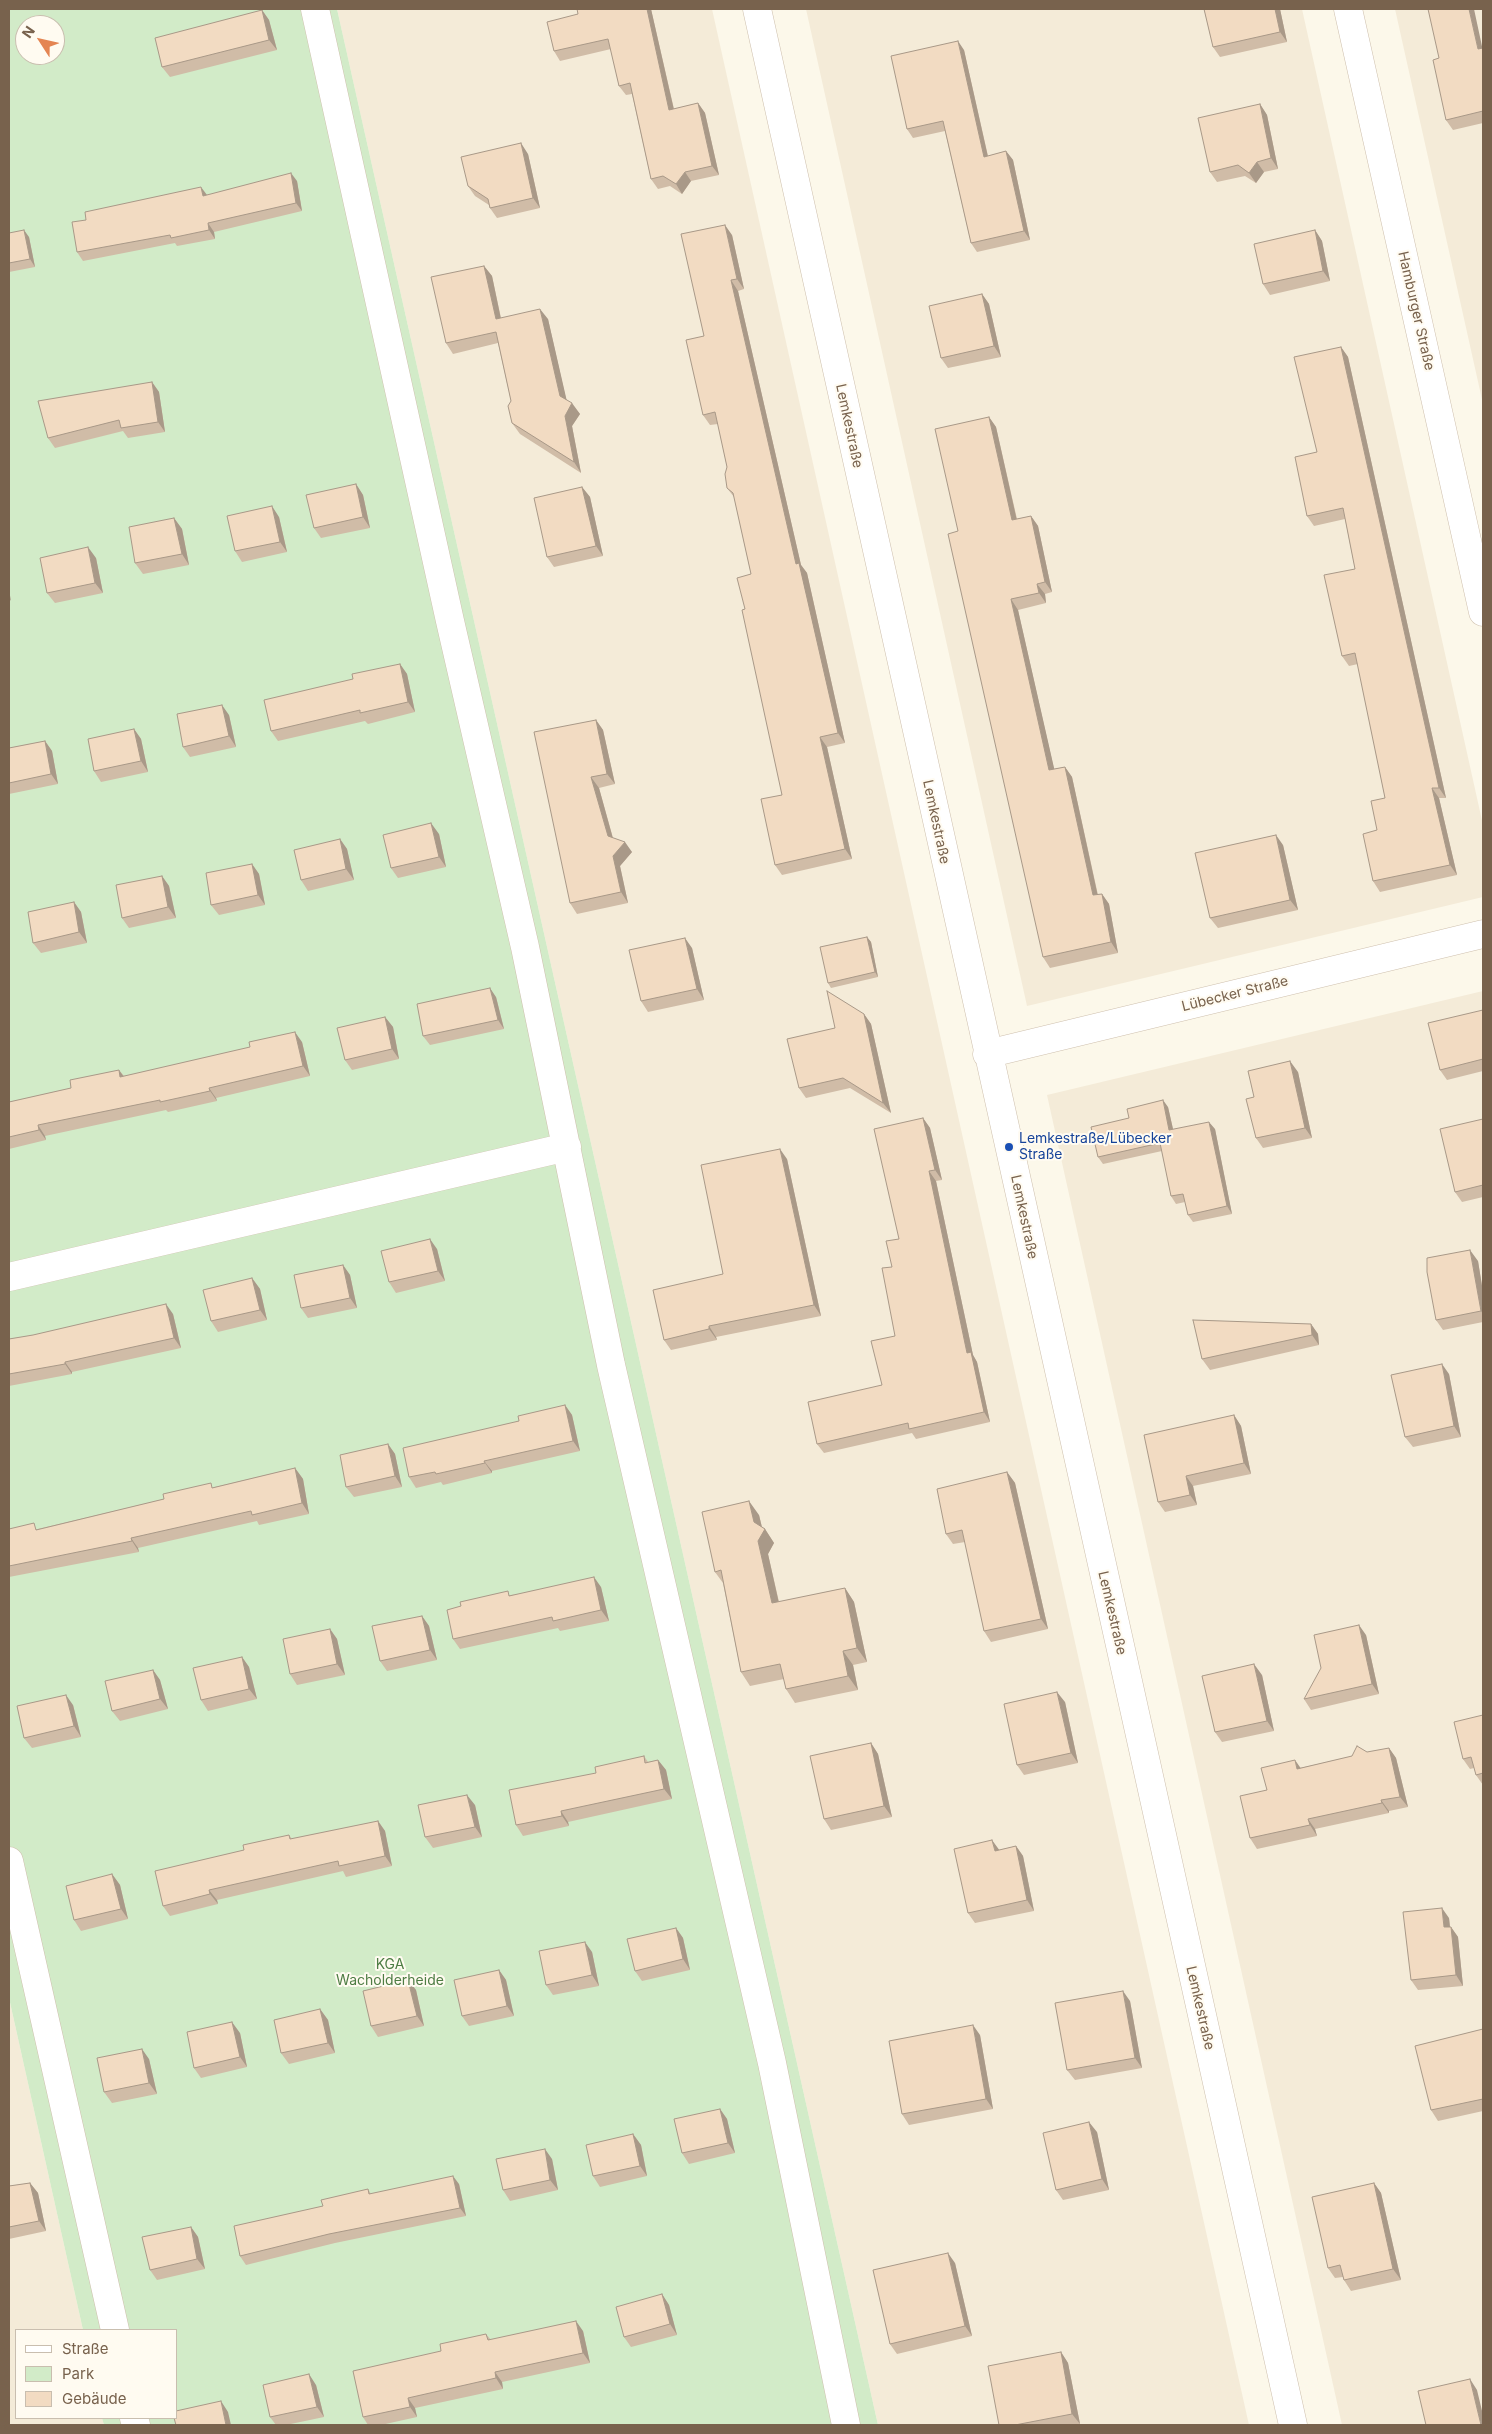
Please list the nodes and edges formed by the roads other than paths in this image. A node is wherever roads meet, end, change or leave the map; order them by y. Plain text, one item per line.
1 (314, 9) edge
2 (757, 9) edge
3 (1348, 9) edge
4 (1483, 612) edge
5 (1483, 934) edge
6 (987, 1054) junction
7 (567, 1147) junction
8 (9, 1277) edge
9 (9, 1861) edge
10 (115, 2329) edge
11 (846, 2425) edge
12 (1292, 2425) edge

1 - 7 street
2 - 6 street, Lemkestraße
3 - 4 street, Hamburger Straße
5 - 6 street, Lübecker Straße
6 - 12 street, Lemkestraße
7 - 8 street
7 - 11 street
9 - 10 street

